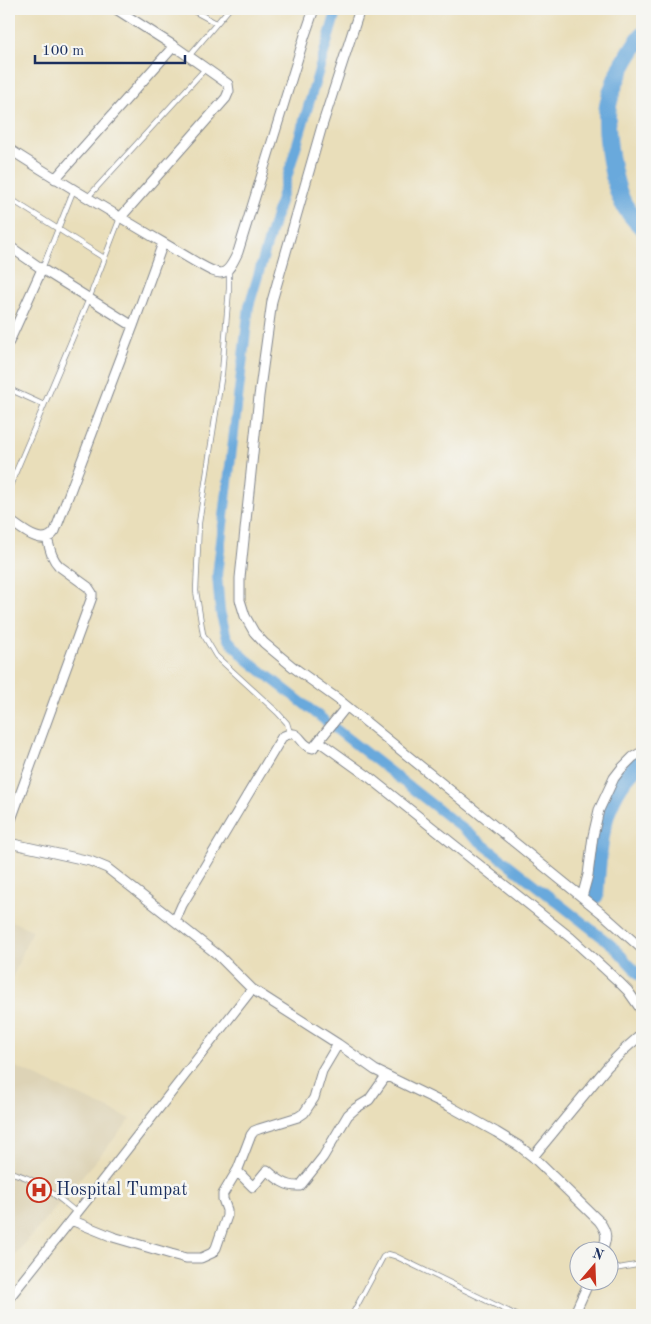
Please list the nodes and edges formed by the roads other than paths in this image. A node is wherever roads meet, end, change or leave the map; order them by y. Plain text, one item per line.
1 (116, 9) edge
2 (190, 9) edge
3 (229, 9) edge
4 (314, 9) edge
5 (360, 9) edge
6 (216, 23) junction
7 (174, 46) junction
8 (188, 56) junction
9 (205, 69) junction
10 (9, 149) edge
11 (55, 179) junction
12 (74, 189) junction
13 (88, 197) junction
14 (9, 198) edge
15 (120, 218) junction
16 (58, 230) junction
17 (163, 243) junction
18 (9, 246) edge
19 (104, 258) junction
20 (229, 268) junction
21 (42, 269) junction
22 (89, 299) junction
23 (133, 326) junction
24 (11, 331) edge
25 (9, 342) edge
26 (9, 389) edge
27 (44, 405) junction
28 (9, 488) edge
29 (9, 520) edge
30 (47, 538) junction
31 (343, 710) junction
32 (290, 733) junction
33 (321, 740) junction
34 (642, 752) edge
35 (9, 825) edge
36 (9, 843) edge
37 (582, 897) junction
38 (175, 921) junction
39 (642, 949) edge
40 (252, 989) junction
41 (642, 1011) edge
42 (642, 1034) edge
43 (338, 1044) junction
44 (386, 1076) junction
45 (533, 1157) junction
46 (9, 1172) edge
47 (236, 1172) junction
48 (77, 1213) junction
49 (71, 1220) junction
50 (605, 1242) edge
51 (642, 1264) edge
52 (618, 1268) edge
53 (584, 1292) edge
54 (9, 1298) edge
55 (352, 1315) edge
56 (516, 1315) edge
57 (574, 1315) edge

1 - 7 street
2 - 6 lane
3 - 6 lane
4 - 20 street
5 - 31 street
6 - 8 lane
7 - 8 street
7 - 11 street
8 - 9 street
9 - 13 lane
9 - 15 street
10 - 11 street
11 - 12 street
12 - 13 street
12 - 16 lane
13 - 15 street
14 - 16 lane
15 - 17 street
15 - 19 lane
16 - 19 lane
16 - 21 lane
17 - 20 street
17 - 23 street
18 - 21 street
19 - 22 lane
20 - 32 lane
21 - 22 street
21 - 24 street
22 - 23 street
22 - 27 lane
23 - 30 street
24 - 25 street
26 - 27 lane
27 - 28 lane
29 - 30 street
30 - 35 street
31 - 33 street
31 - 37 street
32 - 33 street
32 - 38 street
33 - 41 street
34 - 37 street
36 - 38 street
37 - 39 street
38 - 40 street
40 - 43 street
40 - 48 street
42 - 45 street
43 - 44 street
43 - 47 street
44 - 45 street
44 - 47 street
45 - 50 street
46 - 48 lane
47 - 49 street
48 - 49 street
49 - 54 street
51 - 52 lane
53 - 57 street
55 - 56 lane

